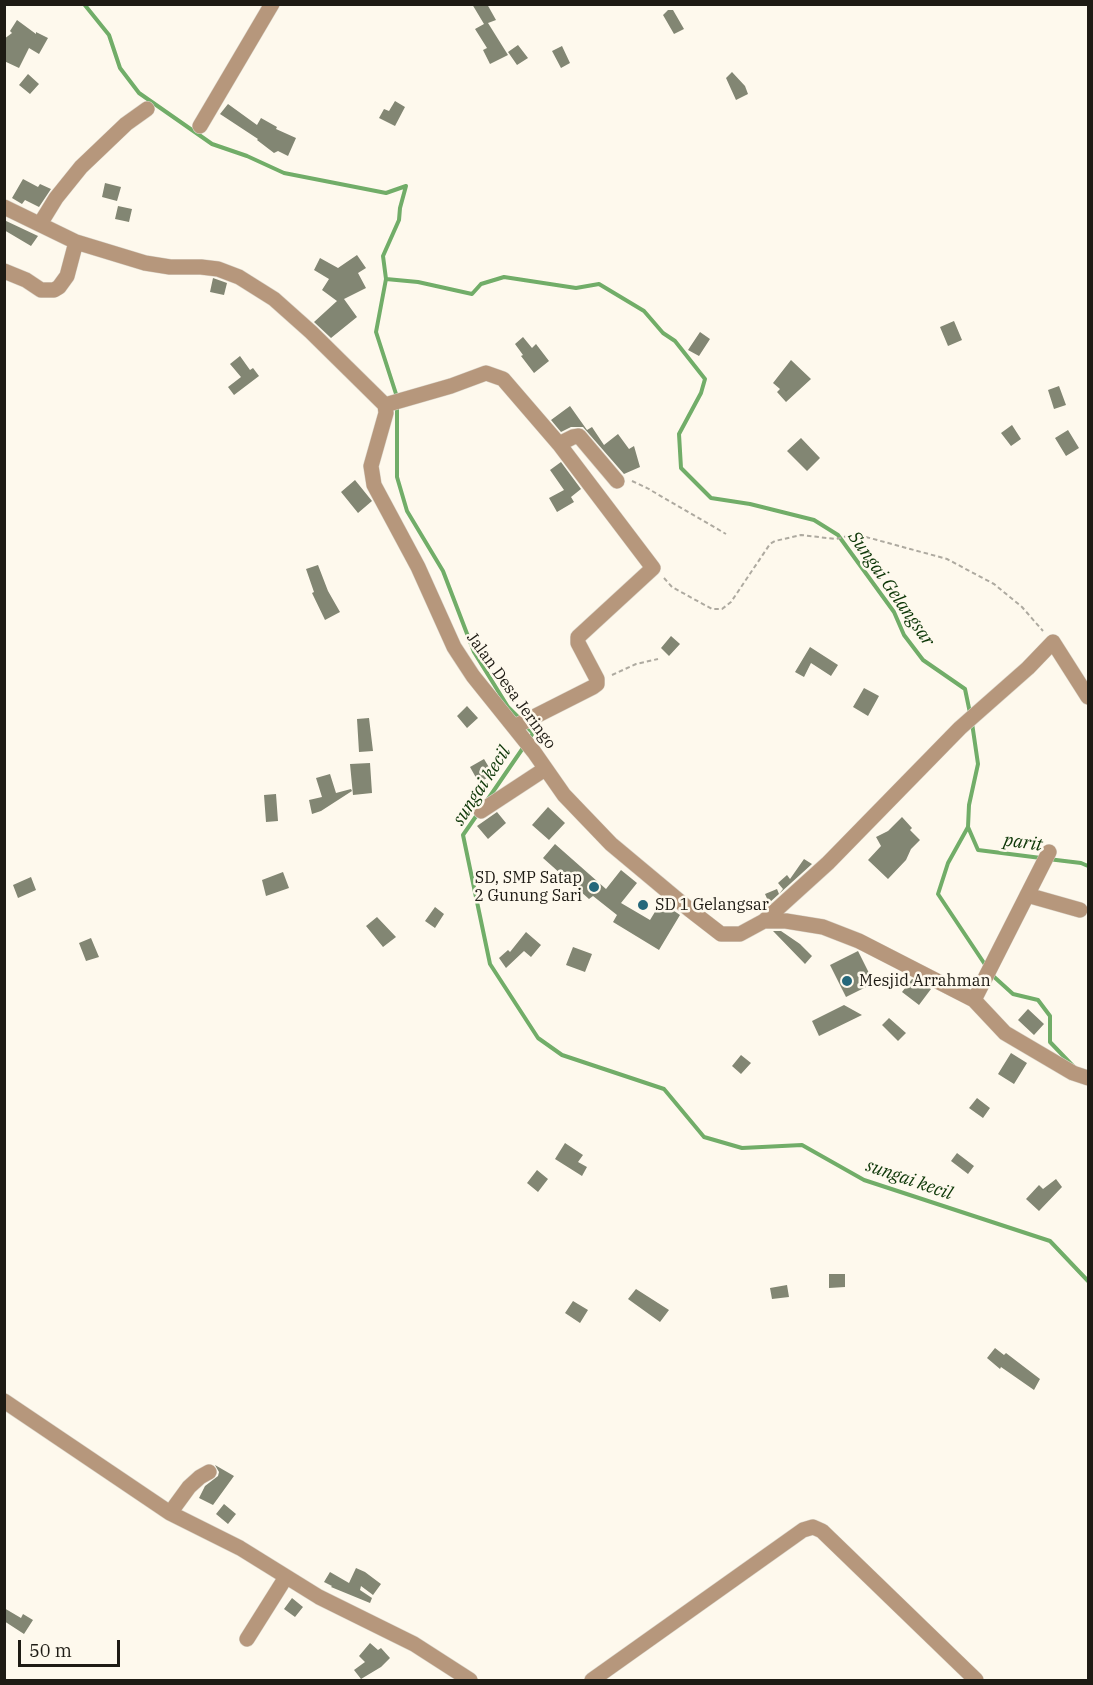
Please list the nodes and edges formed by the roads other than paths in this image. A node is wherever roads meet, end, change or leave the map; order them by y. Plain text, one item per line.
1 (272, 4) edge
2 (147, 109) dead end
3 (200, 126) dead end
4 (4, 207) edge
5 (40, 224) junction
6 (76, 242) junction
7 (4, 271) edge
8 (385, 405) junction
9 (559, 444) junction
10 (617, 481) road end
11 (1089, 697) edge
12 (520, 726) junction
13 (545, 769) junction
14 (481, 811) dead end
15 (1049, 852) dead end
16 (1027, 895) junction
17 (1080, 910) dead end
18 (764, 921) junction
19 (974, 1000) junction
20 (1089, 1078) edge
21 (4, 1401) edge
22 (209, 1472) dead end
23 (170, 1513) junction
24 (286, 1577) junction
25 (247, 1639) dead end
26 (470, 1680) edge
27 (592, 1680) edge
28 (976, 1680) edge

1 - 3 street
2 - 5 street
4 - 5 street
5 - 6 street
6 - 7 street
6 - 8 street
8 - 9 street
8 - 12 street, Jalan Desa Jeringo
9 - 10 street
9 - 12 street
11 - 18 street
12 - 13 street, Jalan Desa Jeringo
13 - 14 street
13 - 18 street, Jalan Desa Jeringo
15 - 16 street
16 - 17 street
16 - 19 street
18 - 19 street, Jalan Desa Jeringo
19 - 20 street, Jalan Desa Jeringo
21 - 23 street
22 - 23 street
23 - 24 street
24 - 25 street
24 - 26 street
27 - 28 street

